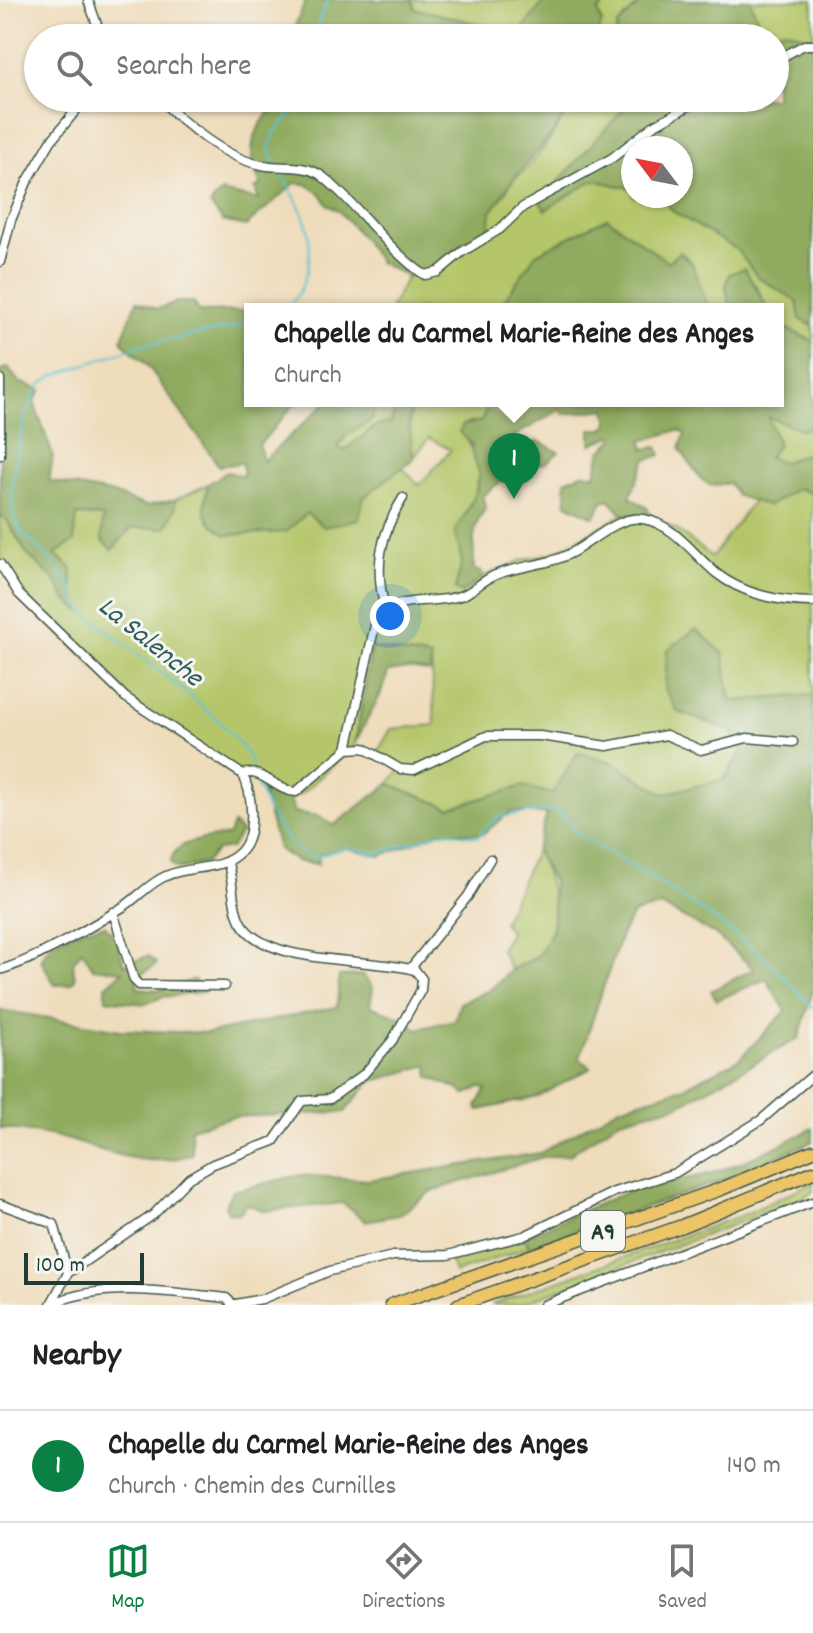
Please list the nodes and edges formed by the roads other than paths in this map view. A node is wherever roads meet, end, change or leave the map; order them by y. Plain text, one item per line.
1 (88, 0) edge
2 (97, 24) edge
3 (813, 45) edge
4 (789, 53) edge
5 (75, 112) edge
6 (175, 112) edge
7 (678, 112) edge
8 (0, 262) edge
9 (0, 379) edge
10 (0, 455) edge
11 (403, 498) dead end
12 (0, 564) edge
13 (813, 602) edge
14 (385, 609) junction
15 (793, 742) dead end
16 (347, 749) junction
17 (242, 774) junction
18 (490, 859) dead end
19 (227, 861) junction
20 (113, 912) junction
21 (410, 969) junction
22 (0, 970) edge
23 (225, 986) dead end
24 (813, 1075) edge
25 (813, 1151) edge
26 (813, 1172) edge
27 (813, 1202) edge
28 (0, 1204) edge
29 (67, 1275) junction
30 (71, 1296) junction
31 (50, 1304) edge
32 (234, 1304) edge
33 (391, 1305) edge
34 (458, 1305) edge
35 (544, 1305) edge

1 - 2 street
3 - 4 street
5 - 8 street
6 - 7 street
9 - 10 street
11 - 14 street
12 - 17 street
13 - 14 street
14 - 16 street
15 - 16 street
16 - 17 street
17 - 19 street
18 - 21 street
19 - 20 street
19 - 21 street
20 - 22 street
20 - 23 street
21 - 29 street
24 - 32 street
25 - 33 highway, A9
26 - 34 highway, A9
27 - 35 street
28 - 29 street
29 - 30 street
29 - 31 street
30 - 31 street
30 - 32 street

